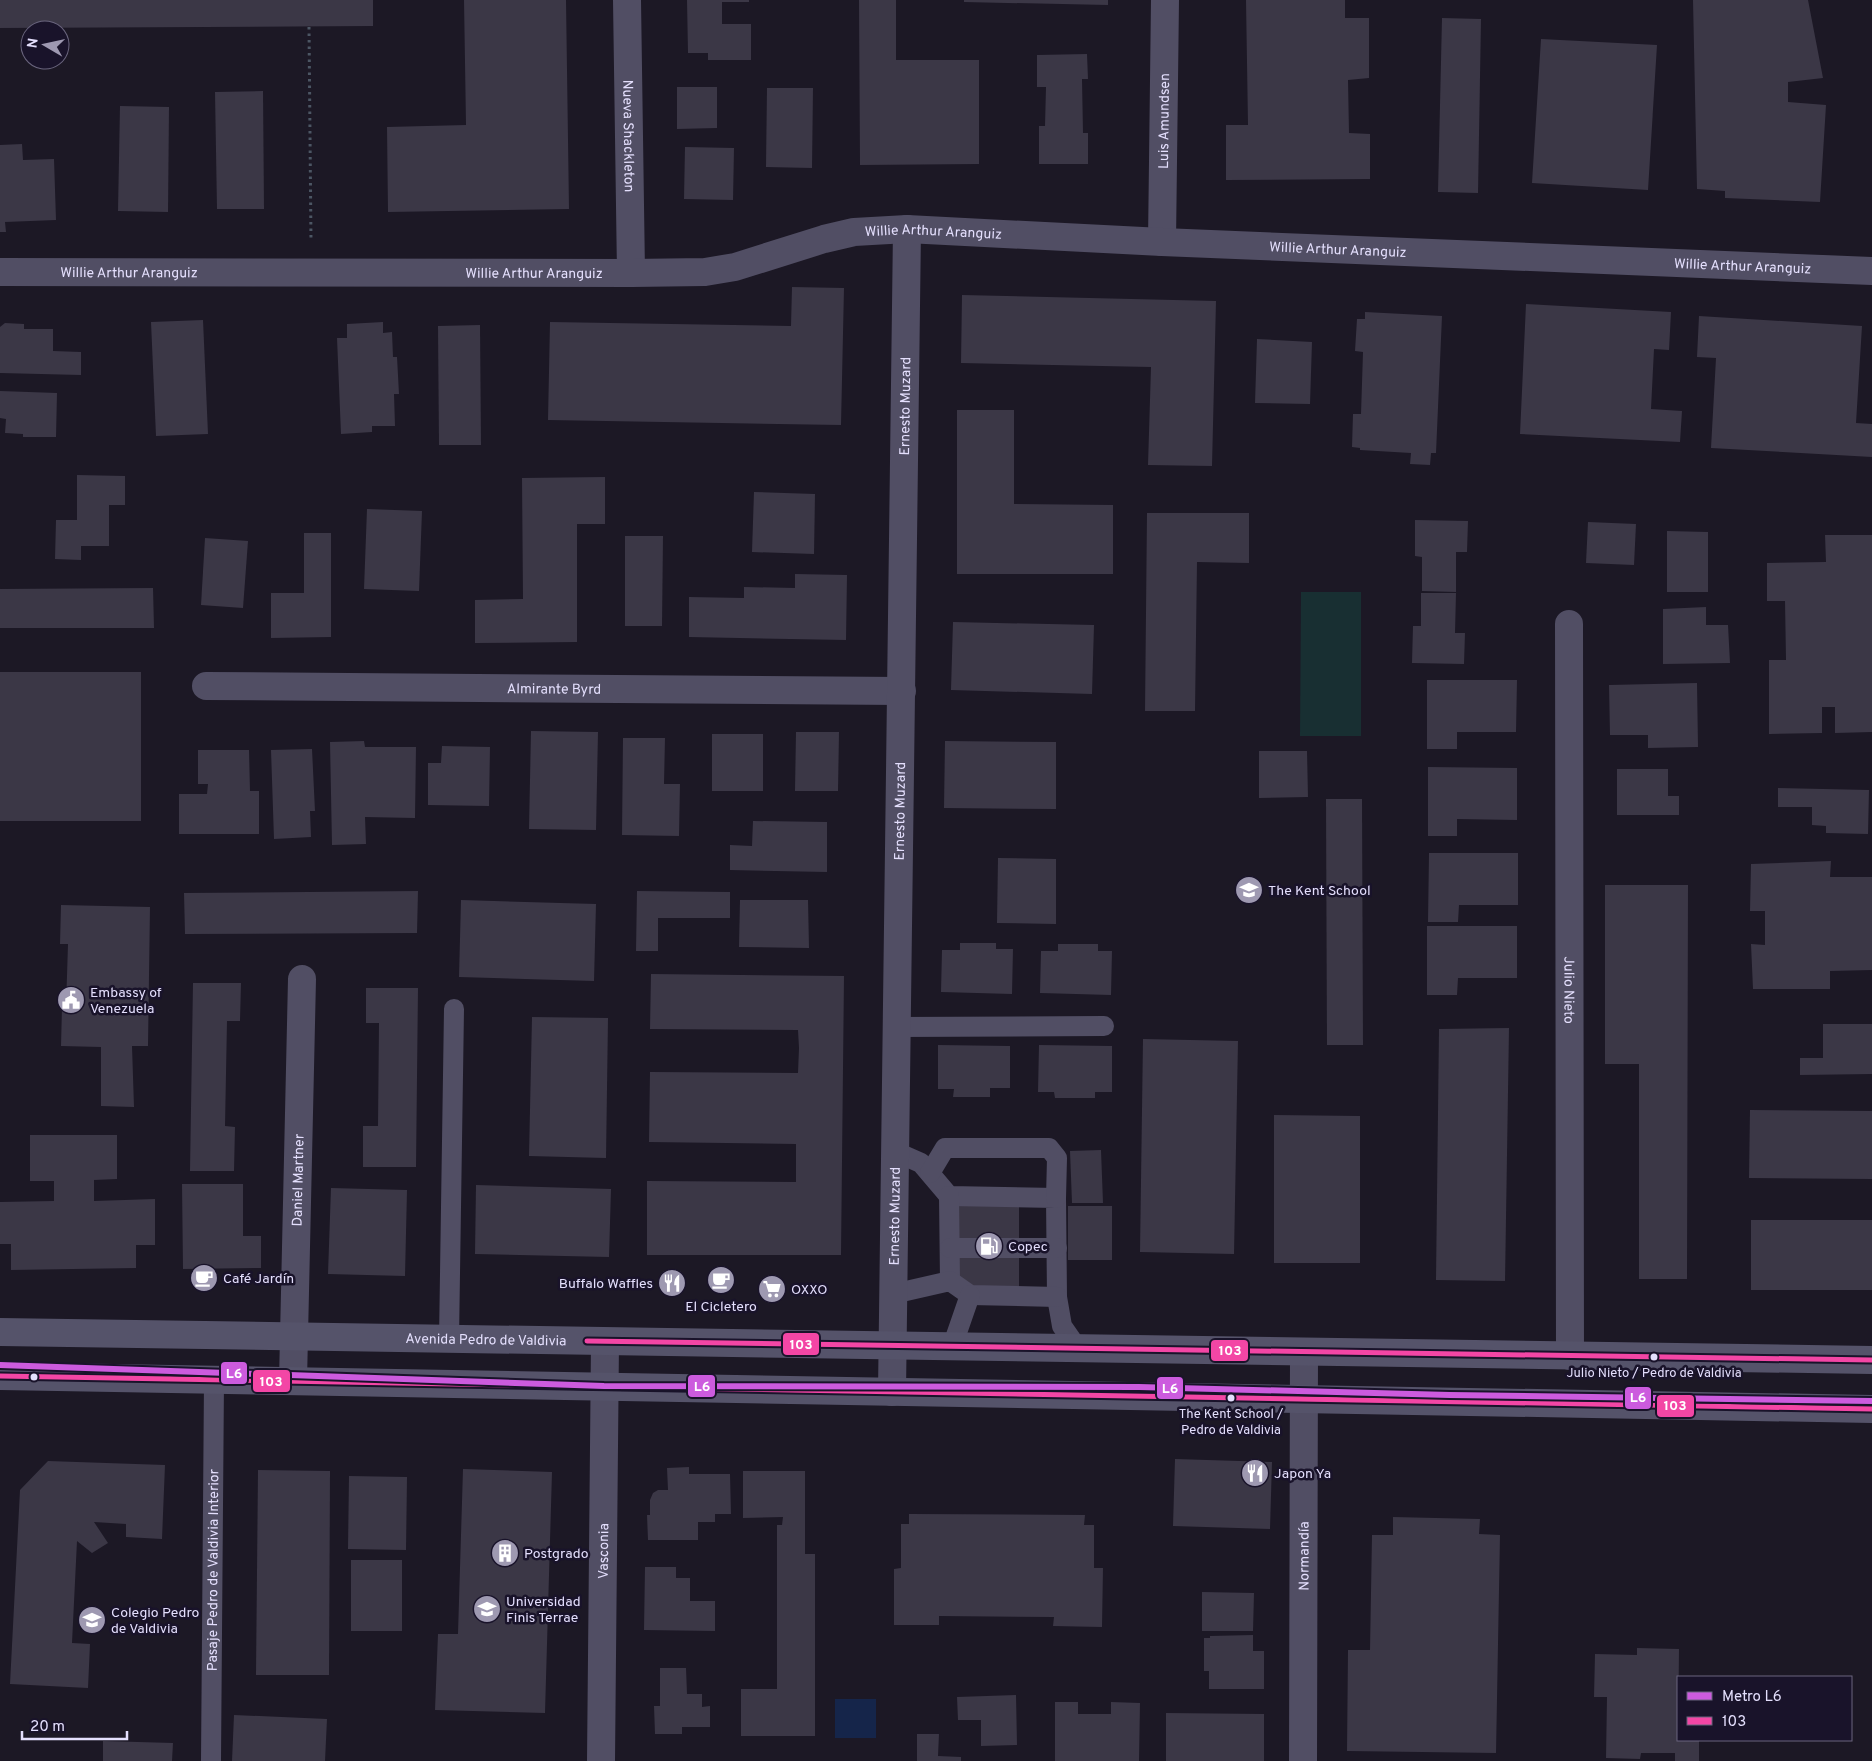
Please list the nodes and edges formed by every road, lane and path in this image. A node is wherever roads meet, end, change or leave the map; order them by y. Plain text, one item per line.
1 (627, 0) edge
2 (1165, 0) edge
3 (309, 27) dead end
4 (907, 229) junction
5 (1162, 242) junction
6 (311, 246) dead end
7 (1872, 271) edge
8 (0, 272) edge
9 (631, 273) junction
10 (1569, 624) dead end
11 (206, 686) dead end
12 (902, 691) junction
13 (302, 979) dead end
14 (454, 1009) dead end
15 (1104, 1026) dead end
16 (897, 1027) junction
17 (896, 1152) junction
18 (930, 1173) junction
19 (949, 1196) junction
20 (1056, 1198) junction
21 (950, 1248) junction
22 (1057, 1248) junction
23 (950, 1281) junction
24 (893, 1294) junction
25 (970, 1295) junction
26 (1057, 1297) junction
27 (0, 1332) edge
28 (294, 1337) junction
29 (449, 1340) junction
30 (605, 1342) junction
31 (893, 1346) junction
32 (952, 1347) junction
33 (1078, 1349) junction
34 (1304, 1352) junction
35 (1570, 1356) junction
36 (1872, 1360) edge
37 (0, 1376) edge
38 (214, 1380) junction
39 (294, 1381) junction
40 (604, 1386) junction
41 (892, 1392) junction
42 (1303, 1398) junction
43 (1872, 1408) edge
44 (211, 1761) edge
45 (600, 1761) edge
46 (1303, 1761) edge

1 - 9 street, Nueva Shackleton
2 - 5 street, Luis Amundsen
3 - 6 path
4 - 5 street, Willie Arthur Aranguiz
4 - 9 street, Willie Arthur Aranguiz
4 - 12 street, Ernesto Muzard
5 - 7 street, Willie Arthur Aranguiz
8 - 9 street, Willie Arthur Aranguiz
10 - 35 street, Julio Nieto
11 - 12 street, Almirante Byrd
12 - 16 street, Ernesto Muzard
13 - 28 street, Daniel Martner
14 - 29 lane
15 - 16 lane
16 - 17 street, Ernesto Muzard
17 - 18 lane
17 - 24 street, Ernesto Muzard
18 - 19 lane
18 - 20 lane
19 - 20 lane
19 - 21 lane
20 - 22 lane
21 - 22 lane
21 - 23 lane
22 - 26 lane
23 - 24 lane
23 - 25 lane
24 - 31 street, Ernesto Muzard
25 - 26 lane
25 - 32 lane
26 - 33 lane
27 - 28 main road, Avenida Pedro de Valdivia
28 - 29 main road, Avenida Pedro de Valdivia
28 - 39 street, Daniel Martner
29 - 30 main road, Avenida Pedro de Valdivia
30 - 31 main road, Avenida Pedro de Valdivia
30 - 40 street, Vasconia
31 - 32 main road, Avenida Pedro de Valdivia
31 - 41 street, Ernesto Muzard
32 - 33 main road, Avenida Pedro de Valdivia
33 - 34 main road, Avenida Pedro de Valdivia
34 - 35 main road, Avenida Pedro de Valdivia
34 - 42 street, Normandía
35 - 36 main road, Avenida Pedro de Valdivia
37 - 38 main road
38 - 39 main road
38 - 44 lane, Pasaje Pedro de Valdivia Interior
39 - 40 main road
40 - 41 main road
40 - 45 street, Vasconia
41 - 42 main road
42 - 43 main road
42 - 46 street, Normandía

